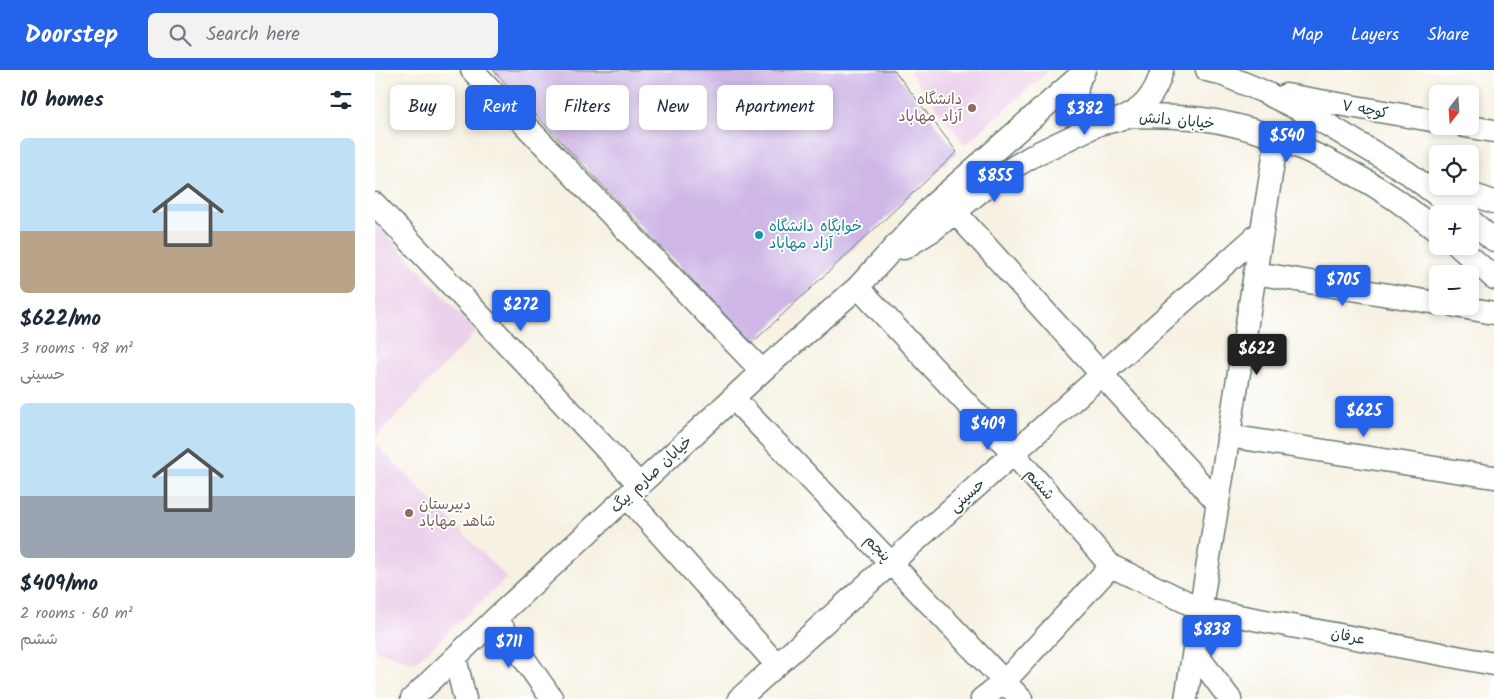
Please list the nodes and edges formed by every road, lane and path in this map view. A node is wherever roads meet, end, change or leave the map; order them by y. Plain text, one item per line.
1 (472, 70) edge
2 (1162, 70) edge
3 (1083, 71) edge
4 (1214, 71) edge
5 (1262, 91) junction
6 (1129, 116) junction
7 (1429, 120) edge
8 (1101, 123) junction
9 (1479, 128) edge
10 (1494, 131) edge
11 (1277, 138) junction
12 (1408, 173) junction
13 (1429, 180) edge
14 (1473, 195) edge
15 (1494, 202) edge
16 (375, 204) edge
17 (1450, 205) edge
18 (955, 212) junction
19 (1429, 225) edge
20 (1479, 228) edge
21 (1262, 231) junction
22 (1494, 240) edge
23 (1469, 255) edge
24 (879, 263) junction
25 (1255, 273) junction
26 (1494, 278) edge
27 (858, 287) junction
28 (1429, 302) edge
29 (1479, 310) edge
30 (1494, 313) edge
31 (762, 371) junction
32 (1102, 374) junction
33 (733, 398) junction
34 (1228, 436) junction
35 (1013, 454) junction
36 (1494, 477) edge
37 (633, 491) junction
38 (1217, 503) junction
39 (891, 562) junction
40 (1111, 566) junction
41 (1201, 609) junction
42 (496, 618) junction
43 (1194, 651) junction
44 (455, 658) junction
45 (1494, 664) edge
46 (777, 665) junction
47 (1004, 682) junction
48 (418, 692) edge
49 (404, 699) edge
50 (465, 699) edge
51 (552, 699) edge
52 (739, 699) edge
53 (982, 699) edge
54 (1021, 699) edge
55 (1186, 699) edge
56 (1229, 699) edge

1 - 31 street
2 - 6 street
3 - 8 street
3 - 24 street, خیابان صارم بیگ
4 - 5 street
5 - 7 street, کوچه ۷
5 - 12 street
6 - 8 street
6 - 11 street, خیابان دانش
8 - 18 street
9 - 10 street
11 - 19 street, خیابان دانش
11 - 21 street
12 - 13 street
12 - 17 street
14 - 15 street
16 - 37 street
18 - 24 street
18 - 32 street
20 - 22 street
21 - 25 street
21 - 32 street, حسینی
23 - 26 street
24 - 27 street, خیابان صارم بیگ
25 - 28 street
25 - 34 street
27 - 31 street, خیابان صارم بیگ
27 - 35 street, ششم
29 - 30 street
31 - 33 street, خیابان صارم بیگ
32 - 35 street, حسینی
32 - 38 street
33 - 37 street, خیابان صارم بیگ
33 - 39 street, پنجم
34 - 36 street
34 - 38 street
35 - 39 street, حسینی
35 - 40 street, ششم
37 - 42 street, خیابان صارم بیگ
37 - 46 street
38 - 41 street
39 - 46 street, حسینی
39 - 47 street, پنجم
40 - 41 street, ششم
40 - 47 street
41 - 43 street
41 - 45 street, عرفان
42 - 44 street, خیابان صارم بیگ
42 - 51 street
43 - 55 street
43 - 56 street
44 - 48 street, خیابان صارم بیگ
44 - 50 street
46 - 52 street, حسینی
47 - 53 street
47 - 54 street, پنجم
48 - 49 street, خیابان صارم بیگ

